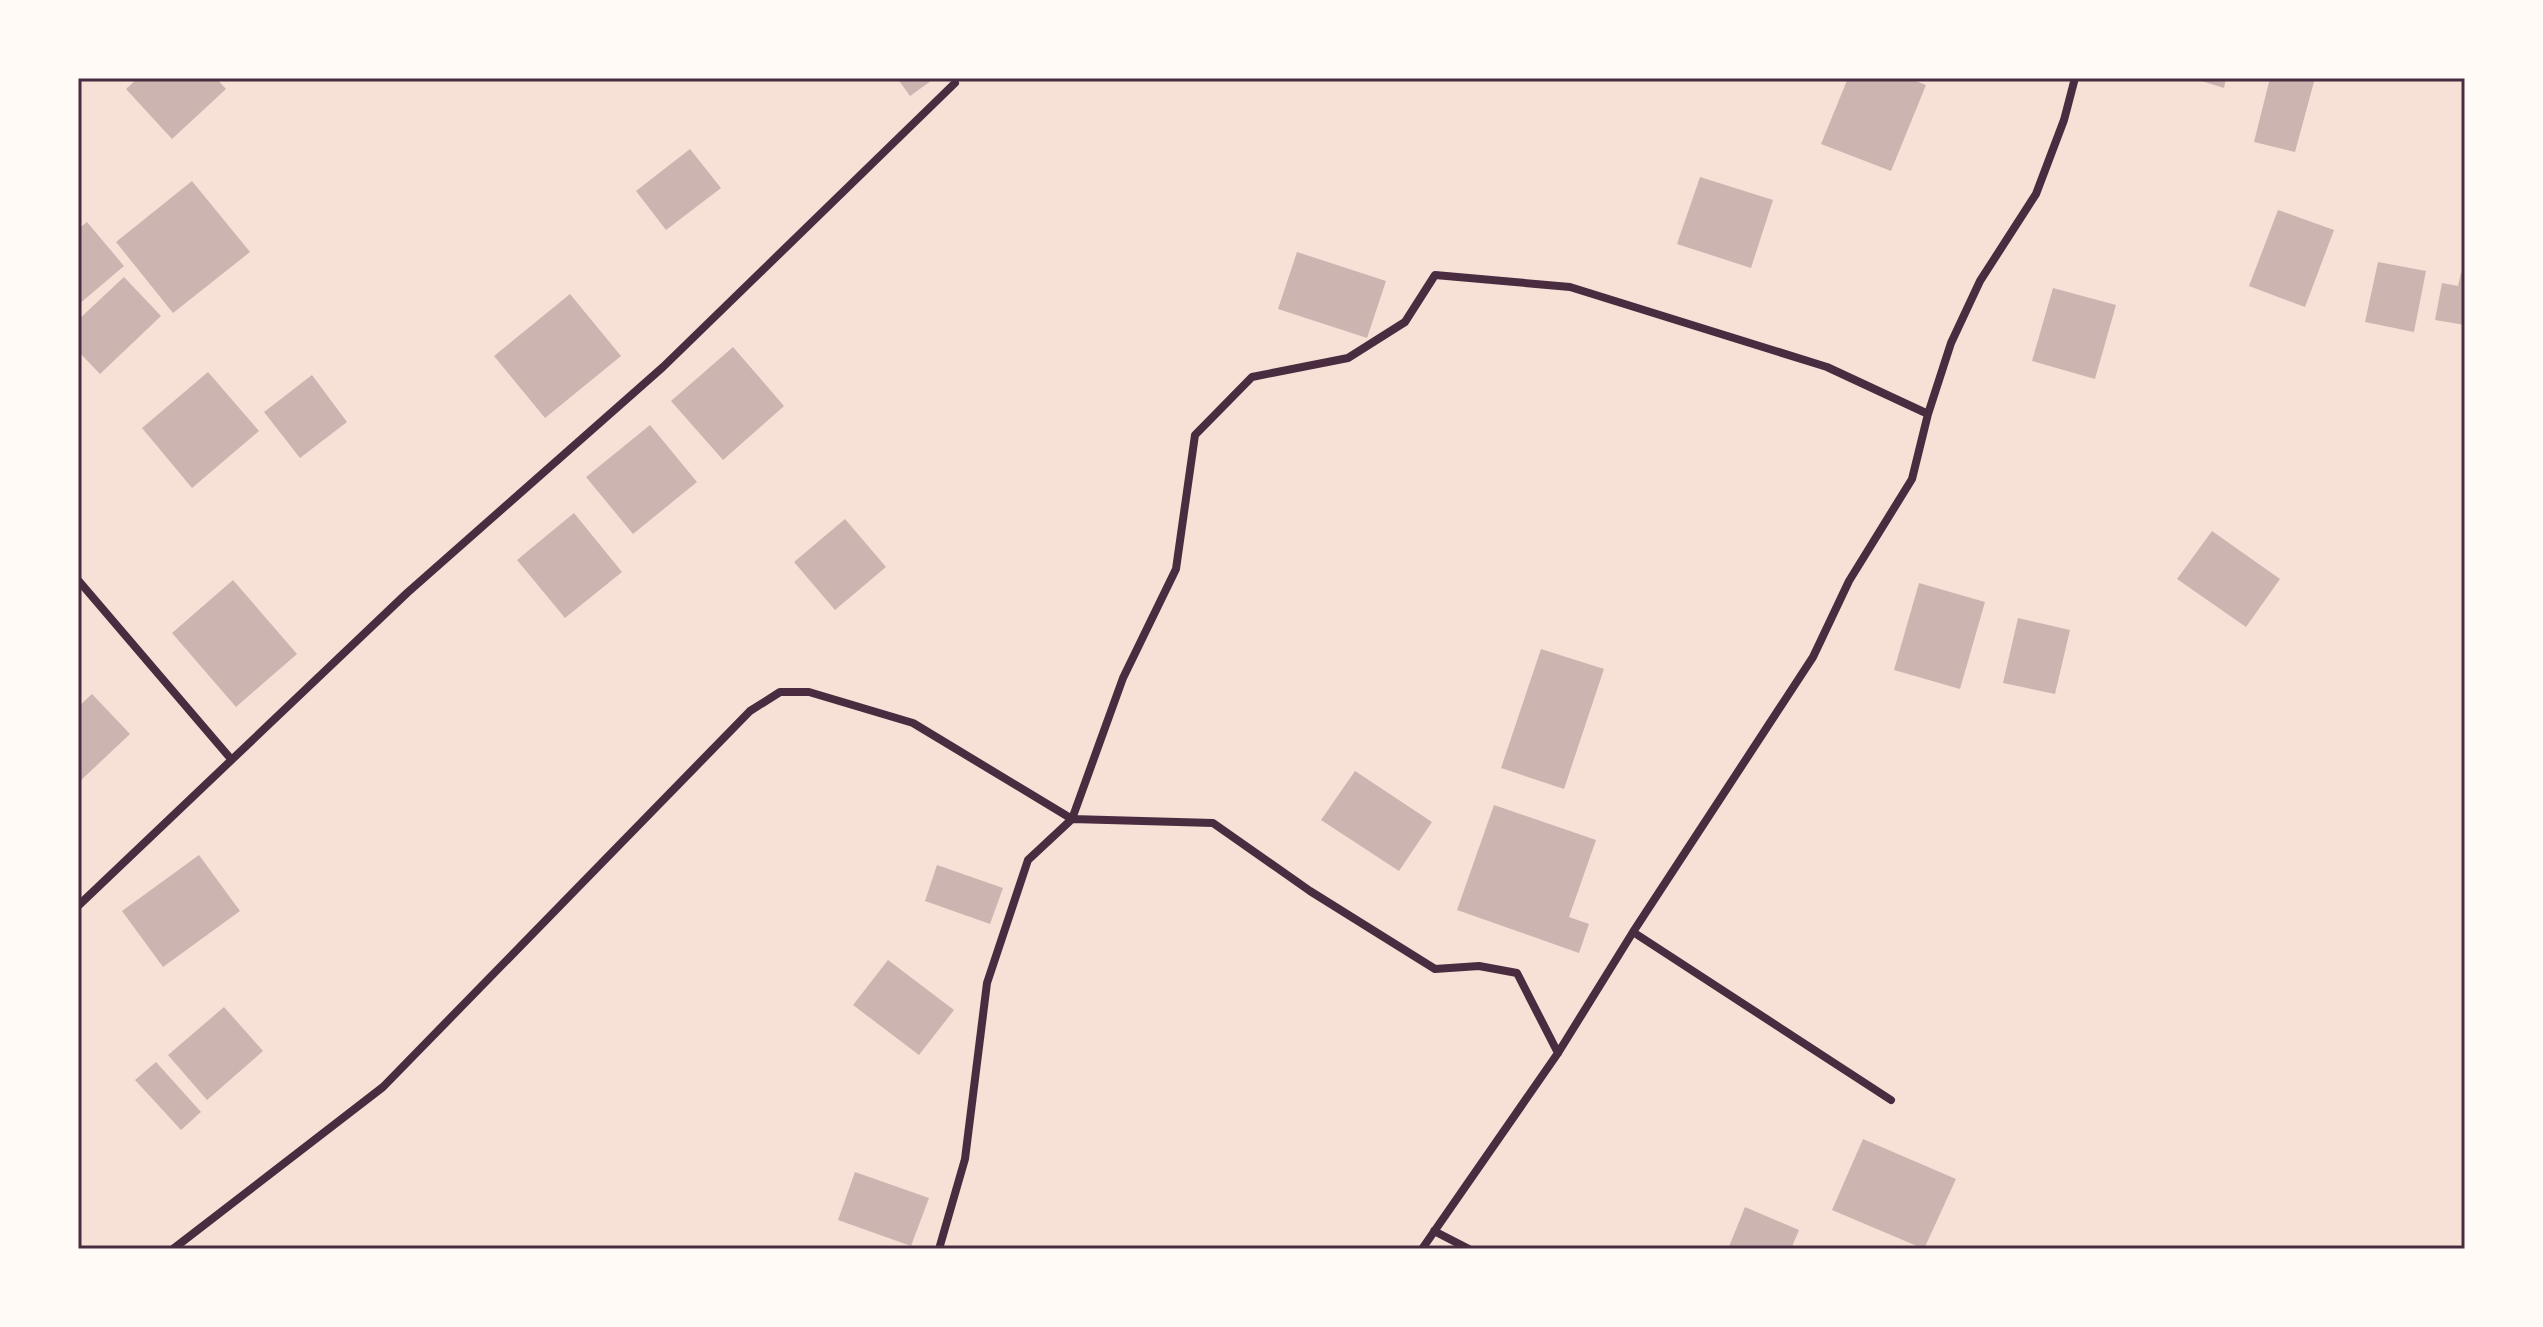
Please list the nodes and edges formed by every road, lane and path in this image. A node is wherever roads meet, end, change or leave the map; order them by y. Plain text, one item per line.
1 (2075, 78) edge
2 (955, 83) dead end
3 (1928, 414) junction
4 (78, 580) edge
5 (231, 759) junction
6 (1072, 819) junction
7 (78, 906) edge
8 (1633, 932) junction
9 (1558, 1053) junction
10 (1891, 1100) dead end
11 (1434, 1231) junction
12 (173, 1249) edge
13 (939, 1249) edge
14 (1422, 1249) edge
15 (1469, 1249) edge

1 - 3 street
2 - 5 street
3 - 6 street
3 - 8 street
4 - 5 street
5 - 7 street
6 - 9 street
6 - 12 street
6 - 13 street
8 - 9 street
8 - 10 street
9 - 11 street
11 - 14 street
11 - 15 street

